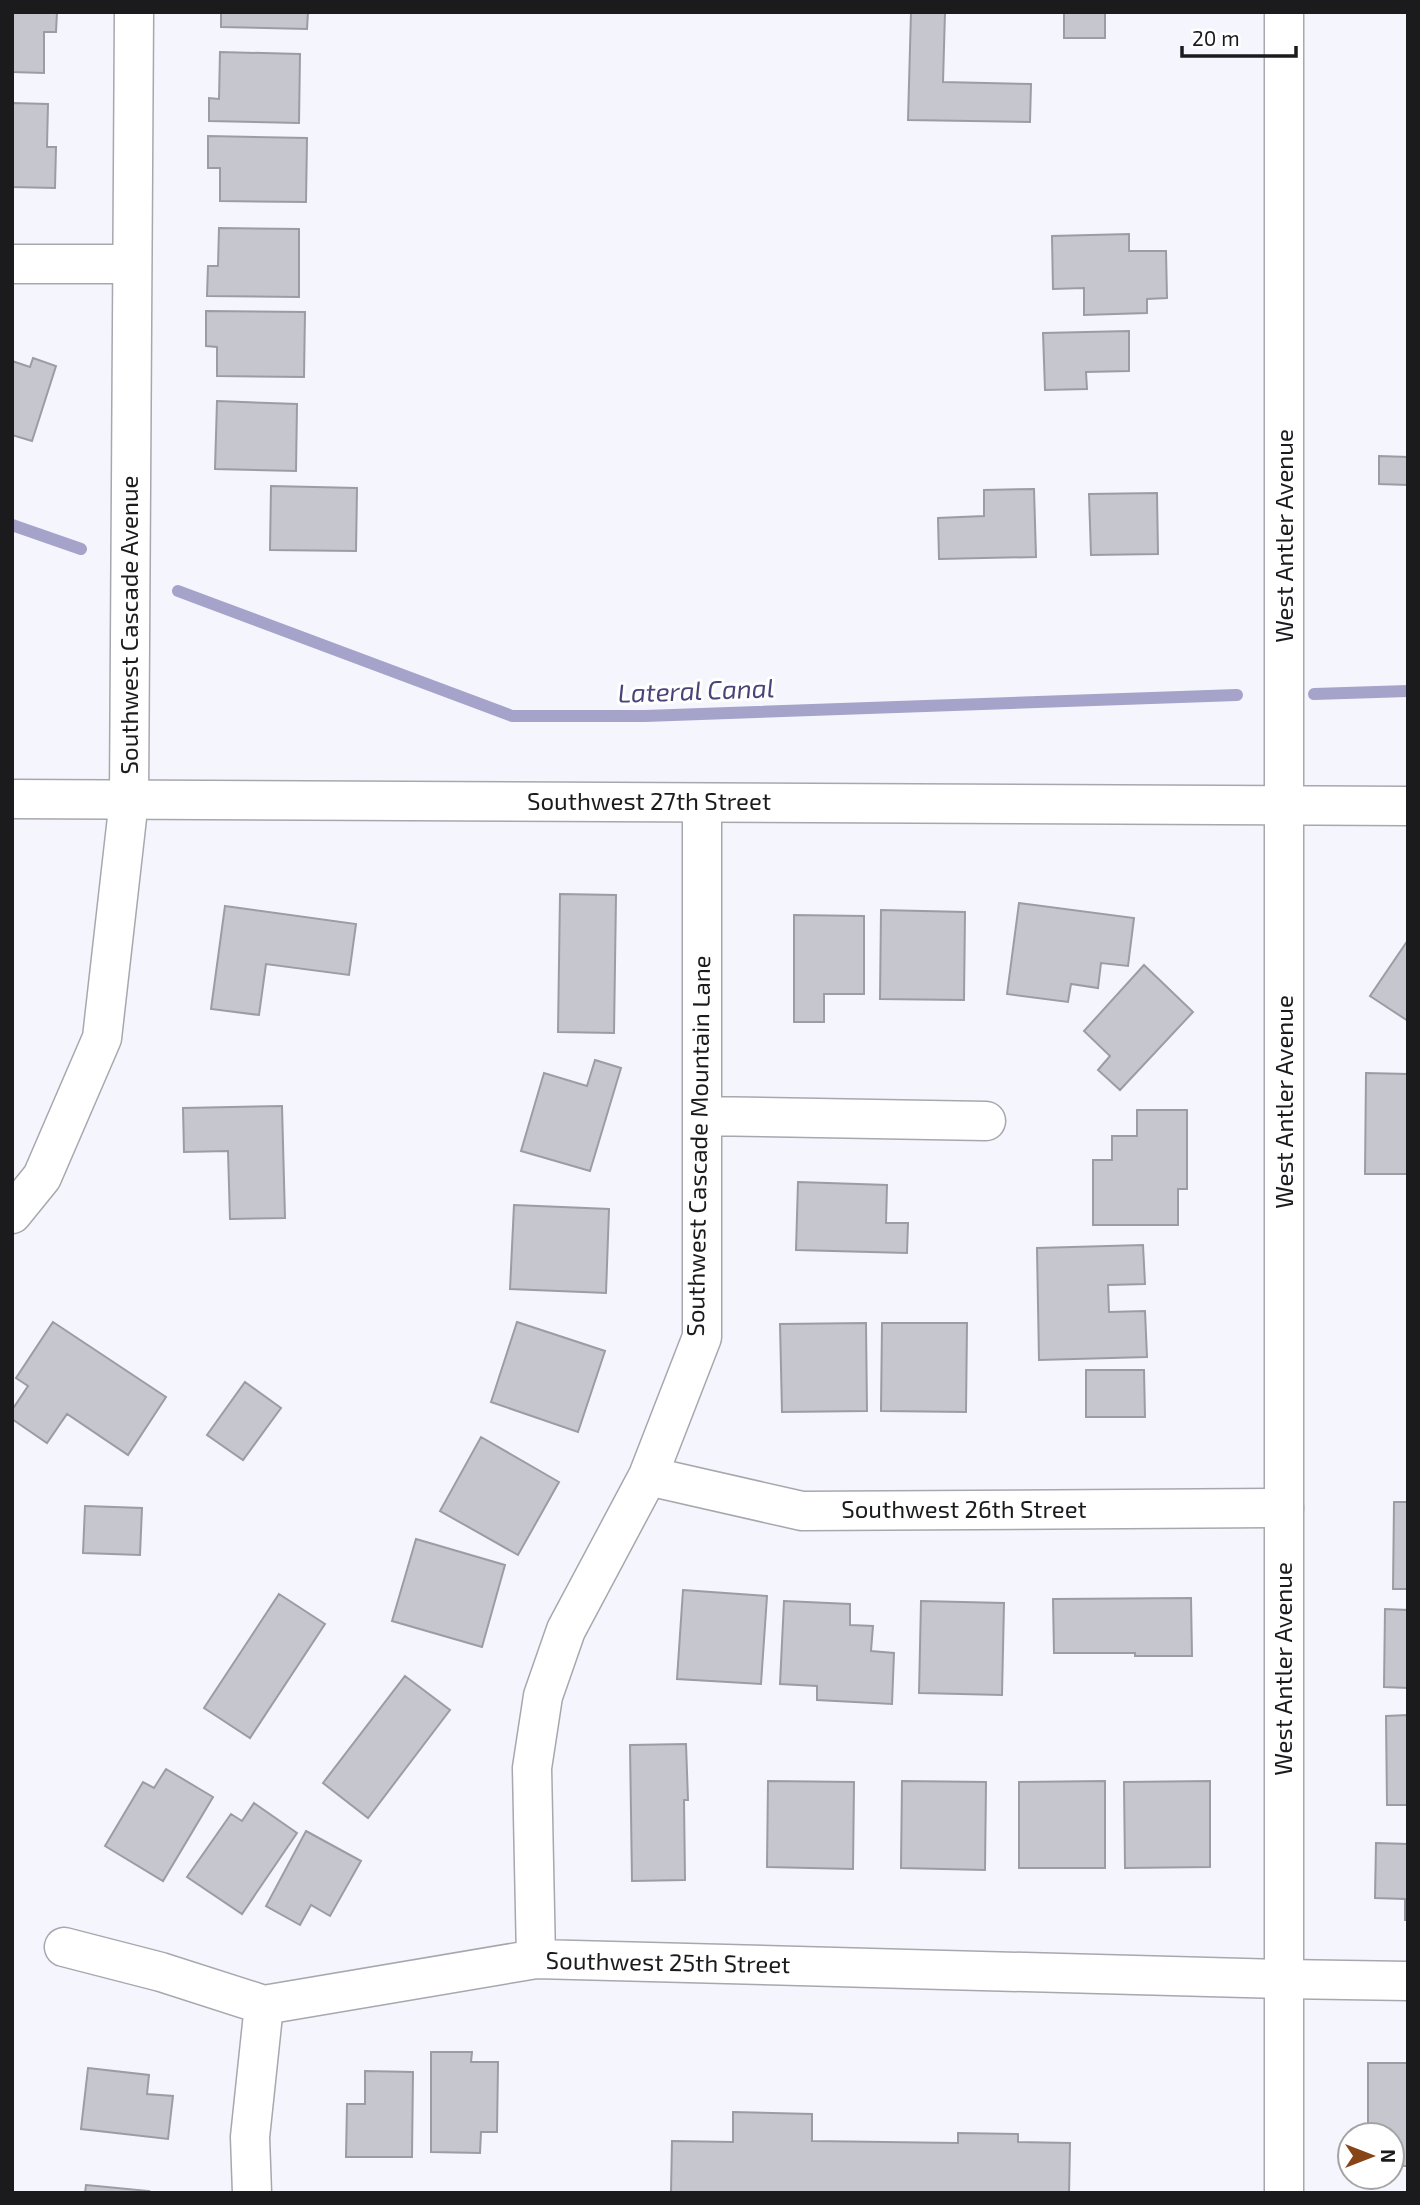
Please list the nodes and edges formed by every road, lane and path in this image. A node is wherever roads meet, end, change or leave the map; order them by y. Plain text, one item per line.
1 (134, 12) edge
2 (1284, 12) edge
3 (12, 264) edge
4 (132, 264) junction
5 (12, 799) edge
6 (129, 800) junction
7 (702, 803) junction
8 (1285, 806) junction
9 (1408, 806) edge
10 (702, 1116) junction
11 (986, 1121) dead end
12 (12, 1214) edge
13 (648, 1476) junction
14 (1284, 1508) junction
15 (64, 1947) dead end
16 (536, 1959) junction
17 (1284, 1979) junction
18 (1408, 1981) edge
19 (264, 2005) junction
20 (252, 2193) edge
21 (1284, 2193) edge

1 - 4 street, Southwest Cascade Avenue
2 - 8 street, West Antler Avenue
3 - 4 street
4 - 6 street, Southwest Cascade Avenue
5 - 6 street, Southwest 27th Street
6 - 7 street, Southwest 27th Street
6 - 12 street, Southwest Cascade Avenue
7 - 8 street, Southwest 27th Street
7 - 10 street, Southwest Cascade Mountain Lane
8 - 9 street, Southwest 27th Street
8 - 14 street, West Antler Avenue
10 - 11 street
10 - 13 street, Southwest Cascade Mountain Lane
13 - 14 street, Southwest 26th Street
13 - 16 street, Southwest Cascade Mountain Lane
14 - 17 street, West Antler Avenue
15 - 19 street, Southwest 25th Street
16 - 17 street, Southwest 25th Street
16 - 19 street, Southwest 25th Street
17 - 18 street, Southwest 25th Street
17 - 21 street, West Antler Avenue
19 - 20 street

